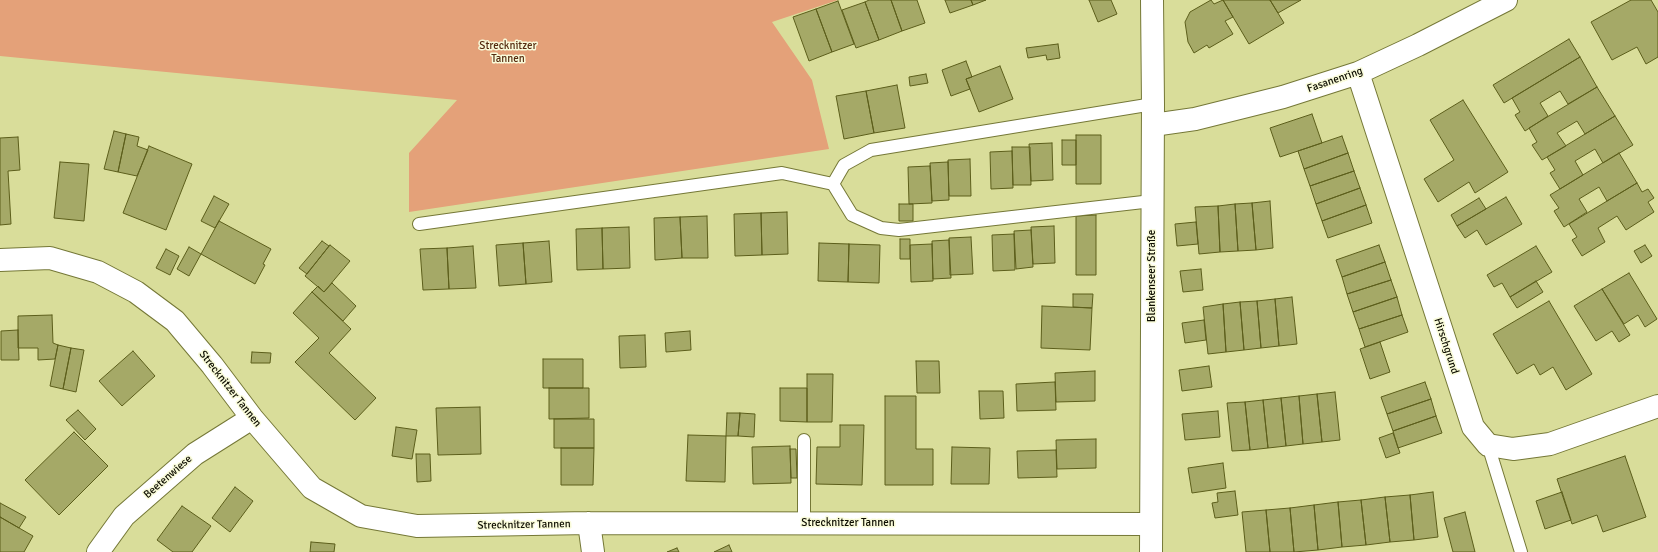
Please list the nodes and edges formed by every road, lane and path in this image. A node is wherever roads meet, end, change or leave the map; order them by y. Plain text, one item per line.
1 (1152, 0) edge
2 (1506, 0) edge
3 (1358, 73) junction
4 (1153, 115) junction
5 (834, 184) junction
6 (1152, 201) junction
7 (419, 224) dead end
8 (0, 260) edge
9 (1658, 406) edge
10 (252, 418) junction
11 (804, 440) dead end
12 (1488, 445) junction
13 (589, 523) junction
14 (804, 523) junction
15 (1151, 524) junction
16 (98, 552) edge
17 (593, 552) edge
18 (1151, 552) edge
19 (1520, 552) edge

1 - 4 street, Blankenseer Straße
2 - 3 street, Fasanenring
3 - 4 street, Fasanenring
3 - 12 street, Hirschgrund
4 - 5 lane
4 - 6 street, Blankenseer Straße
5 - 6 lane
5 - 7 lane
6 - 15 street, Blankenseer Straße
8 - 10 street, Strecknitzer Tannen
9 - 12 street
10 - 13 street, Strecknitzer Tannen
10 - 16 street, Beetenwiese
11 - 14 lane
12 - 19 lane
13 - 14 street, Strecknitzer Tannen
13 - 17 street
14 - 15 street, Strecknitzer Tannen
15 - 18 street, Blankenseer Straße

